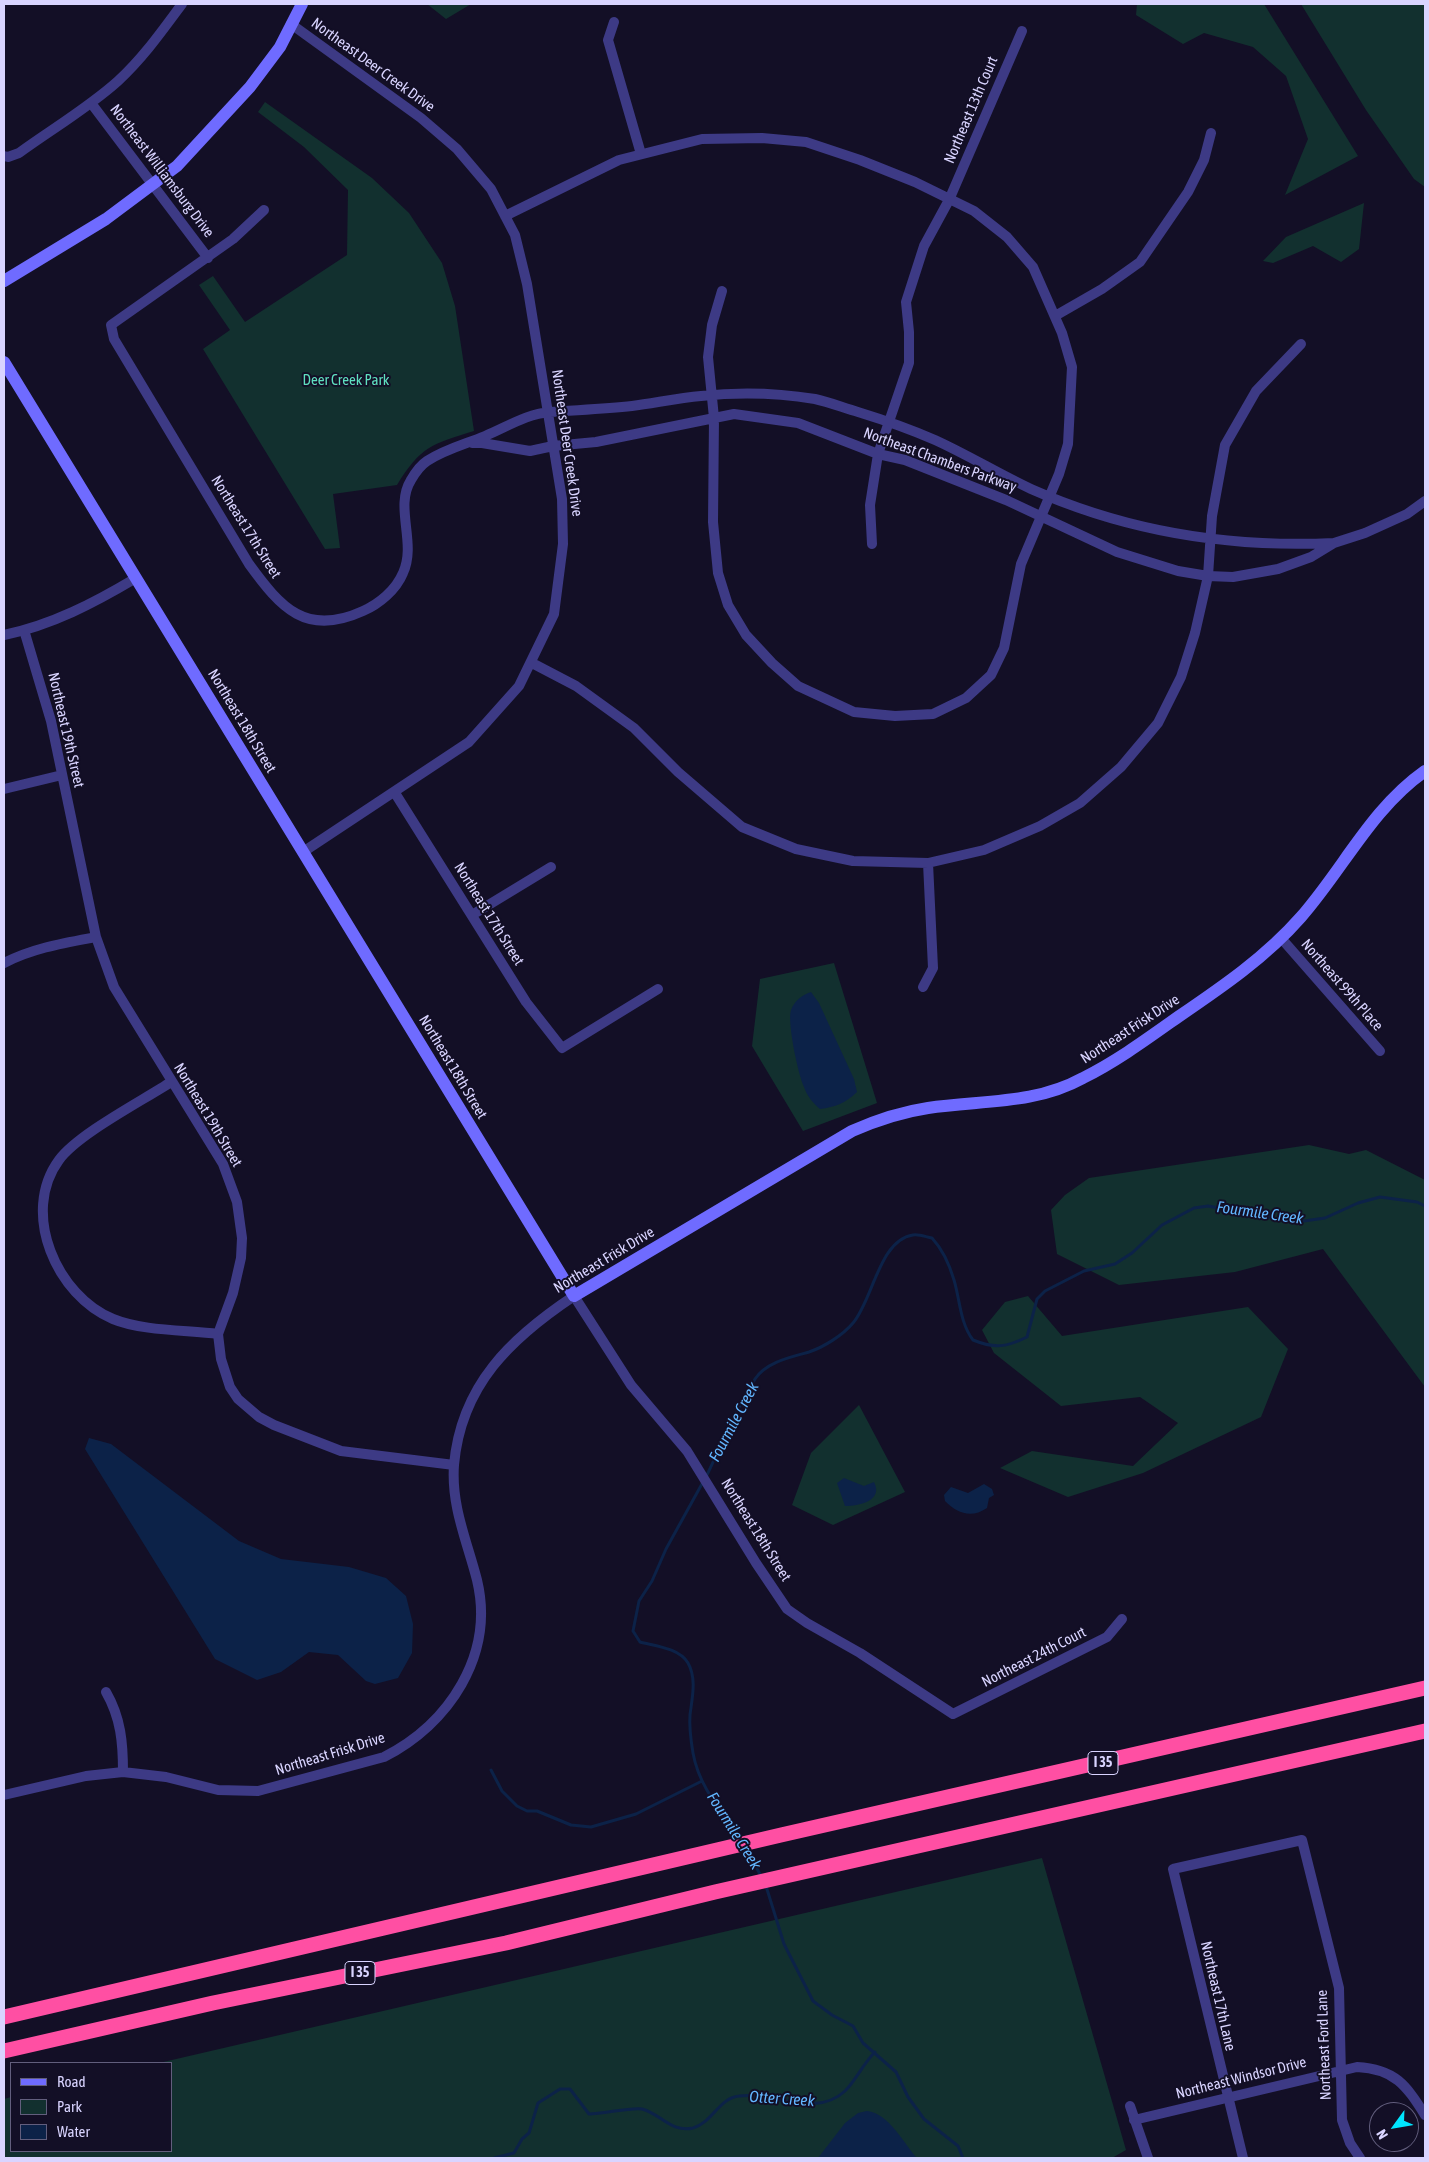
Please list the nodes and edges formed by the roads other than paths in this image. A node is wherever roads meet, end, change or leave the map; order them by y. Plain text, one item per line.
1 (182, 4) edge
2 (302, 4) edge
3 (614, 22) dead end
4 (291, 24) junction
5 (1022, 31) dead end
6 (91, 103) junction
7 (1211, 133) dead end
8 (641, 154) junction
9 (4, 156) edge
10 (152, 184) junction
11 (949, 200) junction
12 (264, 210) dead end
13 (505, 216) junction
14 (208, 258) junction
15 (4, 281) edge
16 (722, 292) dead end
17 (1056, 316) junction
18 (1301, 344) dead end
19 (4, 362) edge
20 (711, 395) junction
21 (548, 412) junction
22 (714, 418) junction
23 (890, 423) junction
24 (466, 444) junction
25 (553, 446) junction
26 (878, 454) junction
27 (1048, 495) junction
28 (1425, 502) edge
29 (1041, 515) junction
30 (1209, 538) junction
31 (1334, 543) junction
32 (872, 544) dead end
33 (1208, 576) junction
34 (136, 578) junction
35 (24, 630) junction
36 (4, 635) edge
37 (532, 663) junction
38 (1425, 771) edge
39 (62, 775) junction
40 (4, 789) edge
41 (395, 793) junction
42 (303, 852) junction
43 (928, 863) junction
44 (551, 867) dead end
45 (472, 915) junction
46 (96, 937) junction
47 (1281, 938) junction
48 (4, 963) edge
49 (923, 987) dead end
50 (658, 989) dead end
51 (1380, 1051) dead end
52 (171, 1082) junction
53 (574, 1296) junction
54 (218, 1334) junction
55 (454, 1465) junction
56 (1122, 1619) dead end
57 (1425, 1688) edge
58 (106, 1692) dead end
59 (953, 1714) joint
60 (1425, 1731) edge
61 (123, 1772) junction
62 (4, 1795) edge
63 (1173, 1869) joint
64 (4, 2017) edge
65 (4, 2051) edge
66 (1340, 2070) junction
67 (1226, 2096) junction
68 (1130, 2106) dead end
69 (1425, 2115) edge
70 (1134, 2120) junction
71 (1148, 2158) edge
72 (1243, 2158) edge
73 (1360, 2158) edge

1 - 6 street
2 - 4 street
3 - 8 street
4 - 10 street
4 - 13 street, Northeast Deer Creek Drive
5 - 11 street, Northeast 13th Court
6 - 9 street
6 - 10 street, Northeast Williamsburg Drive
7 - 17 street
8 - 11 street
8 - 13 street
10 - 14 street, Northeast Williamsburg Drive
10 - 15 street
11 - 17 street
11 - 23 street, Northeast 13th Court
12 - 14 street
13 - 21 street, Northeast Deer Creek Drive
14 - 24 street, Northeast 17th Street
16 - 20 street
17 - 27 street
18 - 30 street
19 - 34 street, Northeast 18th Street
20 - 21 street, Northeast Chambers Parkway
20 - 22 street
20 - 23 street, Northeast Chambers Parkway
21 - 24 street, Northeast 17th Street
21 - 25 street, Northeast Deer Creek Drive
22 - 25 street, Northeast Chambers Parkway
22 - 26 street, Northeast Chambers Parkway
22 - 29 street
23 - 26 street, Northeast 13th Court
23 - 27 street, Northeast Chambers Parkway
24 - 25 street, Northeast 17th Street
25 - 37 street, Northeast Deer Creek Drive
26 - 29 street, Northeast Chambers Parkway
26 - 32 street
27 - 29 street
27 - 30 street, Northeast Chambers Parkway
28 - 31 street, Northeast Chambers Parkway
29 - 33 street, Northeast Chambers Parkway
30 - 31 street, Northeast Chambers Parkway
30 - 33 street
31 - 33 street, Northeast Chambers Parkway
33 - 43 street
34 - 35 street
34 - 42 street, Northeast 18th Street
35 - 36 street
35 - 39 street, Northeast 19th Street
37 - 41 street, Northeast Deer Creek Drive
37 - 43 street
38 - 47 street, Northeast Frisk Drive
39 - 40 street
39 - 46 street, Northeast 19th Street
41 - 42 street, Northeast Deer Creek Drive
41 - 45 street, Northeast 17th Street
42 - 53 street, Northeast 18th Street
43 - 49 street
44 - 45 street
45 - 50 street, Northeast 17th Street
46 - 48 street
46 - 52 street, Northeast 19th Street
47 - 51 street, Northeast 99th Place
47 - 53 street, Northeast Frisk Drive
52 - 54 street, Northeast 19th Street
52 - 54 street
53 - 55 street, Northeast Frisk Drive
53 - 59 street, Northeast 18th Street
54 - 55 street, Northeast 19th Street
55 - 61 street, Northeast Frisk Drive
56 - 59 street, Northeast 24th Court
57 - 64 highway, I 35
58 - 61 street
60 - 65 highway, I 35
61 - 62 street, Northeast Frisk Drive
63 - 66 street, Northeast Ford Lane
63 - 67 street, Northeast 17th Lane
66 - 67 street, Northeast Windsor Drive
66 - 69 street, Northeast Windsor Drive
66 - 73 street, Northeast Ford Lane
67 - 70 street, Northeast Windsor Drive
67 - 72 street, Northeast 17th Lane
68 - 70 street
70 - 71 street

